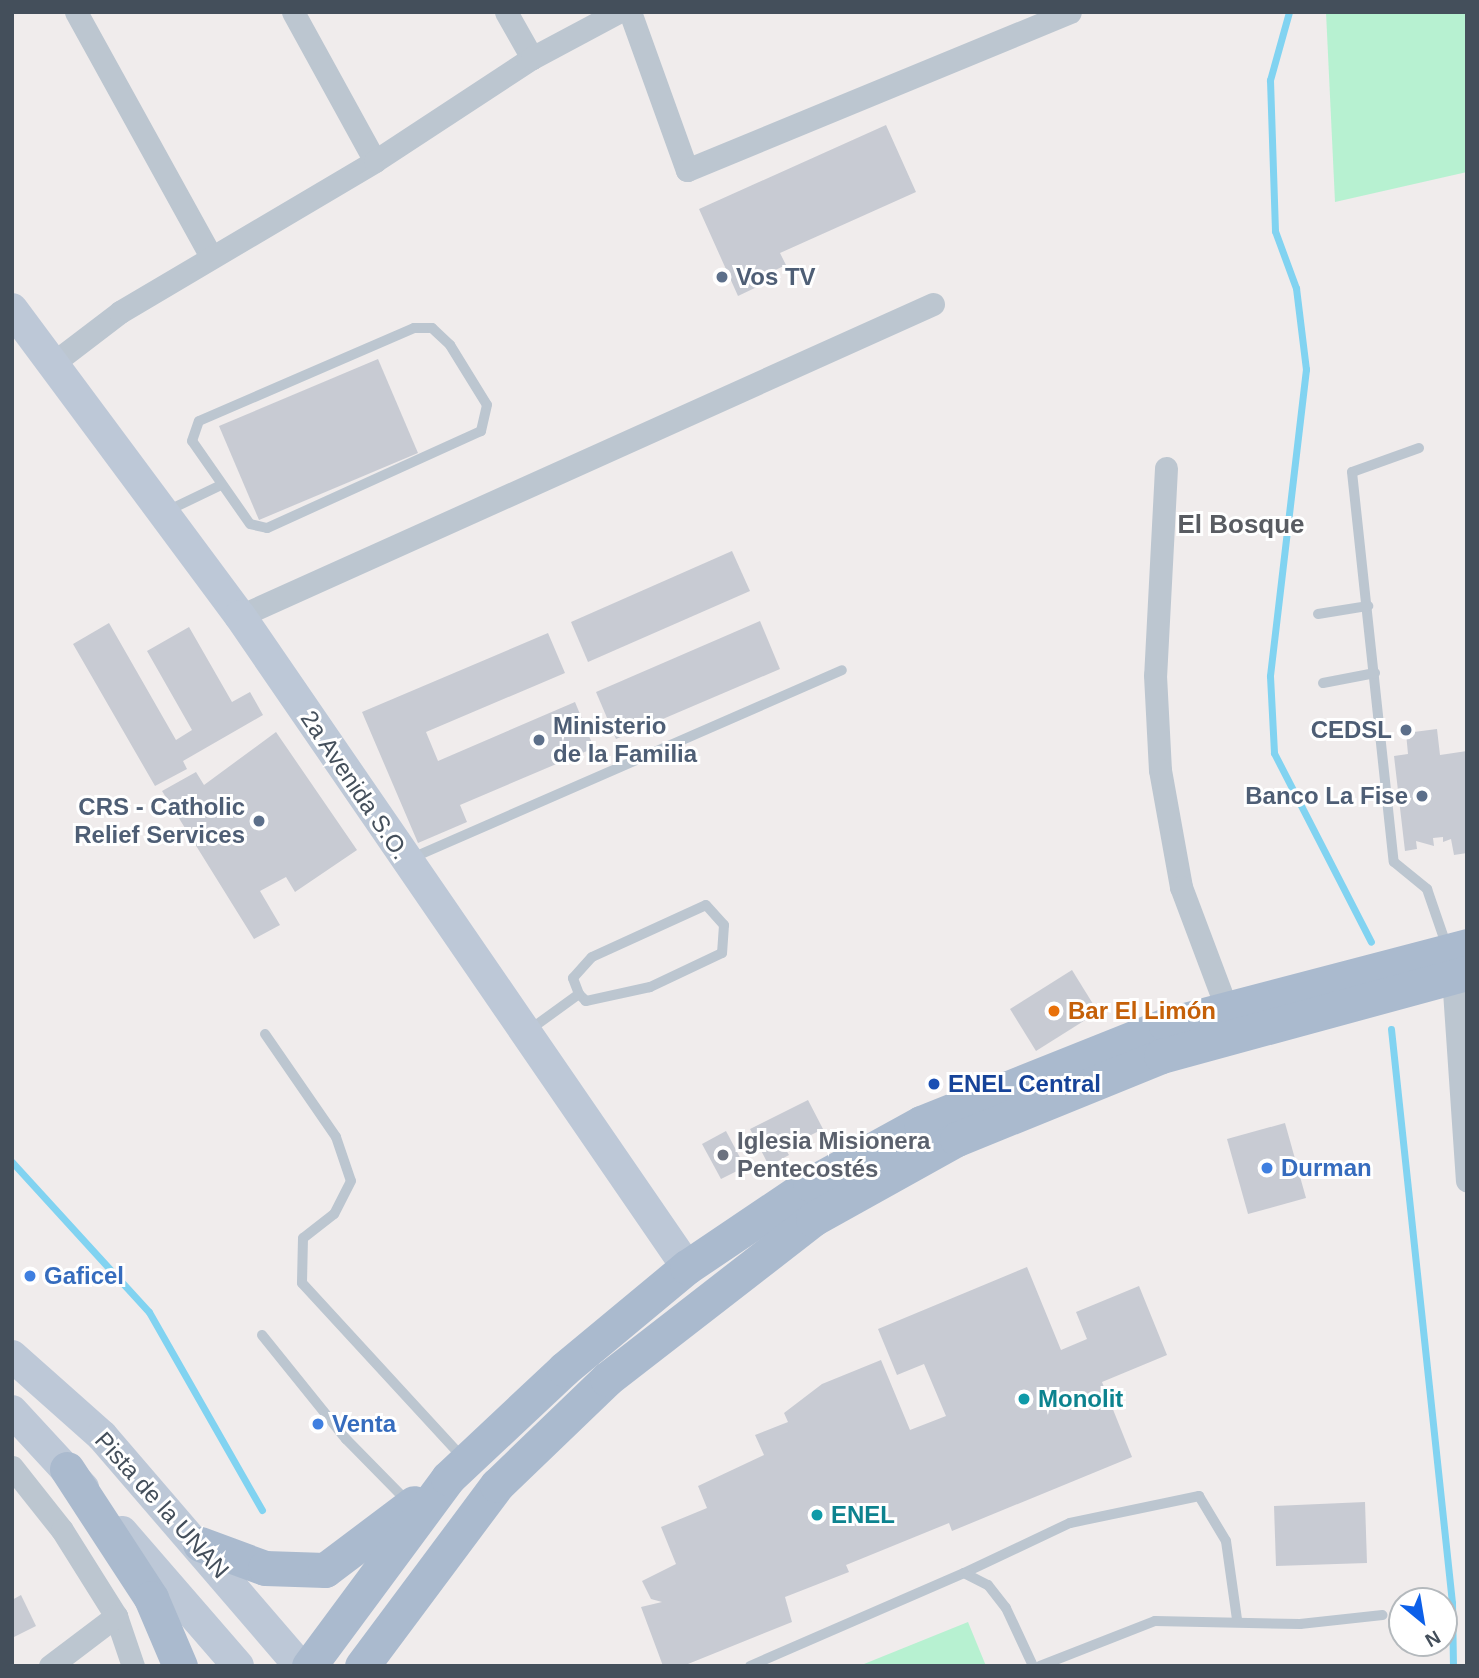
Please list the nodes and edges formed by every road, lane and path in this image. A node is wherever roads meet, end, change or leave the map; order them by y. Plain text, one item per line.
1 (76, 12) edge
2 (293, 12) edge
3 (506, 12) edge
4 (618, 12) edge
5 (631, 12) edge
6 (1070, 12) edge
7 (532, 58) junction
8 (375, 161) junction
9 (211, 257) junction
10 (933, 304) dead end
11 (12, 309) edge
12 (52, 364) junction
13 (1419, 448) dead end
14 (1166, 468) dead end
15 (221, 485) junction
16 (163, 512) junction
17 (1368, 606) junction
18 (1318, 614) dead end
19 (240, 616) junction
20 (842, 670) dead end
21 (1375, 673) junction
22 (1323, 683) dead end
23 (406, 860) junction
24 (1459, 961) edge
25 (579, 993) junction
26 (1226, 1006) junction
27 (1462, 1012) edge
28 (528, 1031) junction
29 (265, 1034) dead end
30 (1467, 1181) edge
31 (687, 1267) junction
32 (262, 1335) dead end
33 (12, 1356) edge
34 (12, 1411) edge
35 (12, 1467) edge
36 (67, 1469) junction
37 (456, 1469) junction
38 (411, 1505) junction
39 (200, 1544) junction
40 (448, 1546) junction
41 (964, 1573) junction
42 (1383, 1615) dead end
43 (116, 1616) junction
44 (1237, 1619) junction
45 (50, 1666) edge
46 (133, 1666) edge
47 (180, 1666) edge
48 (238, 1666) edge
49 (300, 1666) edge
50 (309, 1666) edge
51 (362, 1666) edge
52 (394, 1666) edge
53 (750, 1666) edge
54 (1033, 1666) edge
55 (1040, 1666) edge

1 - 9 street
2 - 8 street
3 - 7 street
4 - 7 street
5 - 6 street
7 - 8 street
8 - 9 street
9 - 12 street
10 - 19 street
11 - 12 street, 2a Avenida S.O.
12 - 16 street, 2a Avenida S.O.
13 - 17 lane
14 - 26 street
15 - 15 lane
15 - 16 lane
16 - 19 street, 2a Avenida S.O.
17 - 18 lane
17 - 21 lane
19 - 23 street, 2a Avenida S.O.
20 - 23 lane
21 - 22 lane
21 - 24 lane
23 - 28 street, 2a Avenida S.O.
24 - 26 main road
24 - 27 street
24 - 40 main road
25 - 25 lane
25 - 28 lane
26 - 31 main road
27 - 30 street
28 - 31 street, 2a Avenida S.O.
29 - 37 lane
31 - 37 main road
32 - 38 lane
33 - 39 street, Pista de la UNAN
34 - 36 street, Pista de la UNAN
35 - 43 street
36 - 47 main road
36 - 48 street, Pista de la UNAN
37 - 38 main road
37 - 50 main road
38 - 39 main road
39 - 49 street, Pista de la UNAN
40 - 51 main road
40 - 52 main road
41 - 44 lane
41 - 53 lane
41 - 54 lane
42 - 44 lane
43 - 45 street
43 - 46 street
44 - 55 lane

